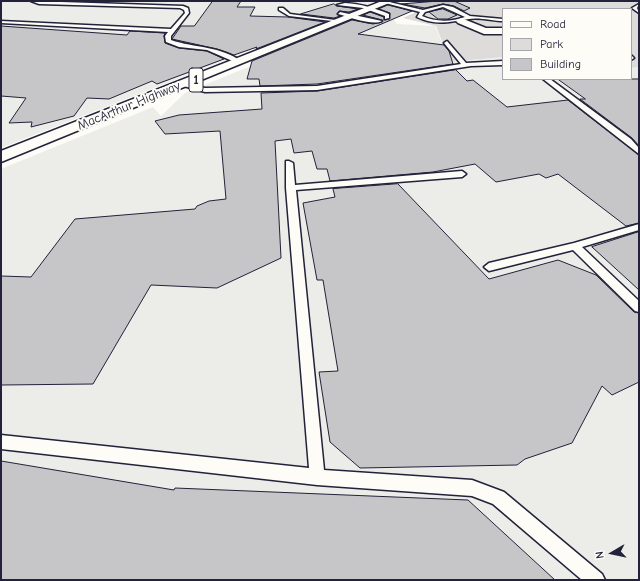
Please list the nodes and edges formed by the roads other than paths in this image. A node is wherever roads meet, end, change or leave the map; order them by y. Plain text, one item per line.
1 (33, 1) edge
2 (388, 2) edge
3 (339, 5) dead end
4 (639, 5) edge
5 (372, 8) junction
6 (281, 9) dead end
7 (423, 11) junction
8 (639, 12) edge
9 (342, 16) junction
10 (387, 18) dead end
11 (465, 19) junction
12 (502, 20) edge
13 (380, 21) dead end
14 (1, 22) edge
15 (173, 31) junction
16 (484, 31) junction
17 (502, 31) edge
18 (502, 39) edge
19 (447, 43) dead end
20 (239, 62) junction
21 (502, 63) edge
22 (465, 65) junction
23 (547, 80) edge
24 (183, 85) junction
25 (639, 140) edge
26 (628, 141) junction
27 (639, 152) edge
28 (1, 157) edge
29 (288, 163) dead end
30 (462, 174) dead end
31 (290, 188) junction
32 (639, 227) edge
33 (575, 246) junction
34 (489, 267) dead end
35 (639, 308) edge
36 (1, 442) edge
37 (317, 477) junction
38 (596, 580) edge

1 - 15 lane
2 - 5 main road, MacArthur Highway / 1
2 - 7 lane
3 - 5 lane
4 - 8 lane
5 - 9 main road, MacArthur Highway / 1
5 - 10 lane
6 - 9 lane
7 - 11 lane
7 - 11 lane
9 - 13 lane
9 - 20 main road, MacArthur Highway / 1
11 - 12 lane
11 - 16 main road
14 - 15 lane
15 - 20 lane
16 - 17 main road
16 - 18 main road
19 - 22 lane
20 - 24 main road, MacArthur Highway / 1
21 - 22 lane
22 - 24 lane
23 - 26 lane
24 - 28 main road, MacArthur Highway / 1
25 - 26 lane
26 - 27 lane
29 - 31 lane
30 - 31 lane
31 - 37 lane
32 - 33 lane
33 - 34 lane
33 - 35 lane
36 - 37 lane
37 - 38 lane

